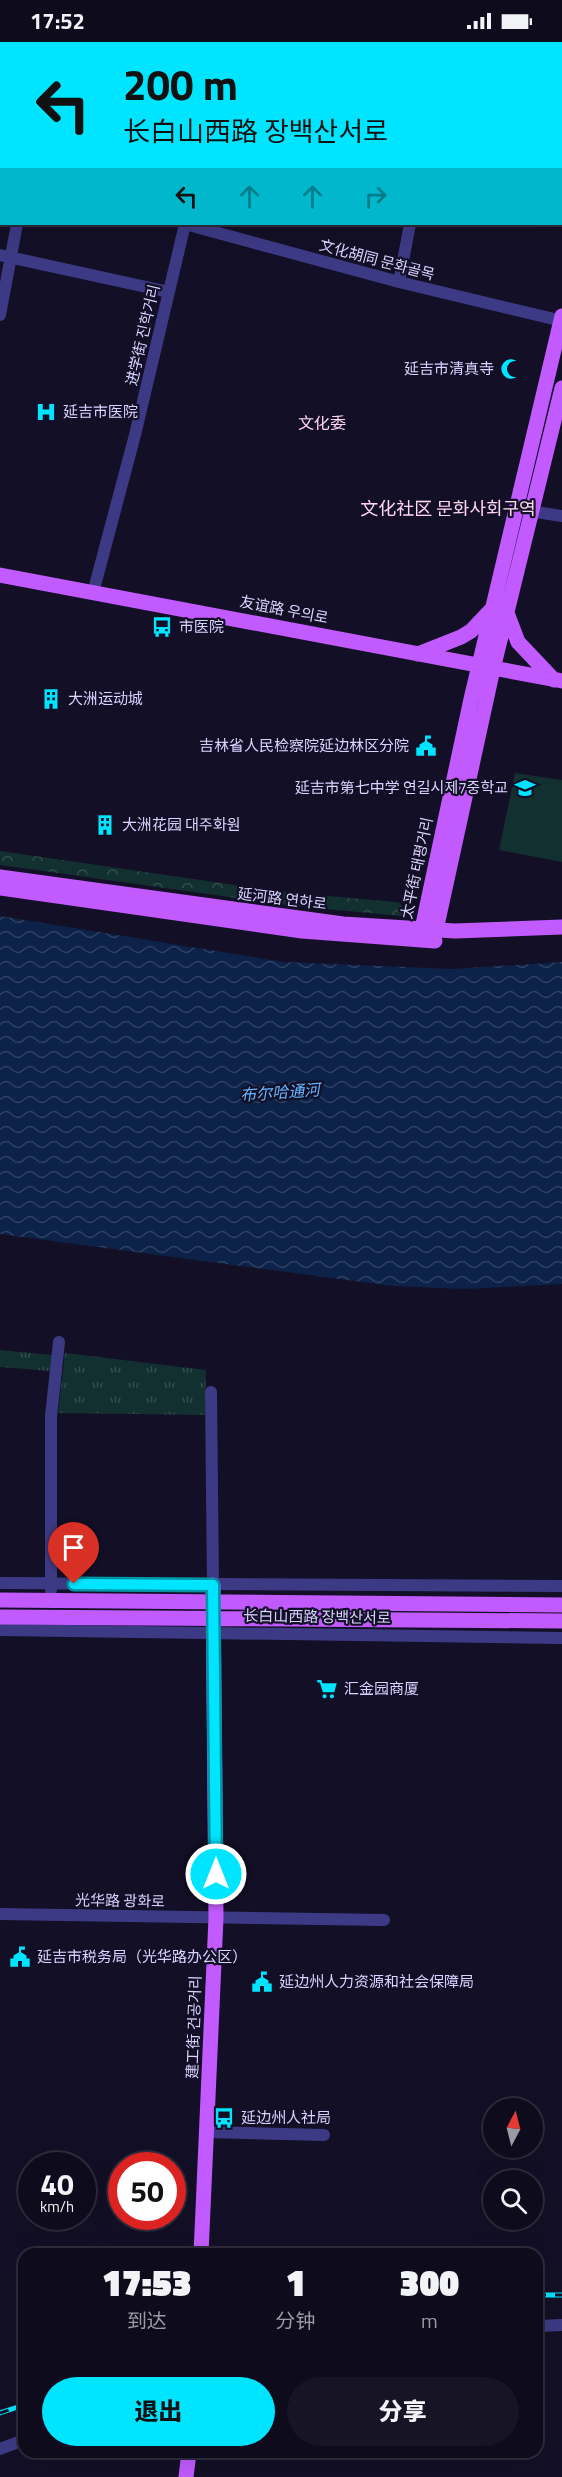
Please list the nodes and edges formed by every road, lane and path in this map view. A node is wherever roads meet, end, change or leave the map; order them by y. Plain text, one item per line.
1 (17, 225) edge
2 (185, 225) edge
3 (189, 225) edge
4 (410, 225) edge
5 (5, 256) edge
6 (399, 282) junction
7 (169, 292) junction
8 (0, 315) edge
9 (562, 319) edge
10 (562, 388) edge
11 (530, 511) junction
12 (562, 516) edge
13 (0, 575) edge
14 (93, 593) junction
15 (499, 611) junction
16 (418, 654) junction
17 (486, 668) junction
18 (558, 680) edge
19 (0, 878) edge
20 (0, 888) edge
21 (562, 927) edge
22 (429, 933) junction
23 (562, 937) edge
24 (59, 1342) dead end
25 (211, 1392) dead end
26 (0, 1583) edge
27 (51, 1583) junction
28 (213, 1585) junction
29 (562, 1586) edge
30 (0, 1600) edge
31 (51, 1600) junction
32 (213, 1602) junction
33 (562, 1605) edge
34 (0, 1617) edge
35 (562, 1621) edge
36 (214, 1627) junction
37 (0, 1630) edge
38 (562, 1638) edge
39 (0, 1914) edge
40 (216, 1918) junction
41 (384, 1920) dead end
42 (208, 2132) junction
43 (324, 2135) dead end
44 (201, 2248) edge
45 (562, 2325) edge
46 (543, 2326) edge
47 (18, 2442) edge
48 (0, 2450) edge
49 (188, 2458) edge
50 (186, 2477) edge

1 - 5 street
2 - 7 street, 进学街 진학거리
3 - 6 street, 文化胡同 문화골목
4 - 6 street
5 - 7 street
5 - 8 street
6 - 9 street, 文化胡同 문화골목
7 - 14 street, 进学街 진학거리
9 - 15 main road, 太平街 태평거리
10 - 11 main road, 太平街 태평거리
11 - 12 street
11 - 15 main road, 太平街 태평거리
13 - 14 main road, 友谊路 우의로
14 - 16 main road, 友谊路 우의로
15 - 16 main road
15 - 17 main road, 太平街 태평거리
15 - 18 main road
16 - 17 main road, 友谊路 우의로
17 - 18 main road, 友谊路 우의로
17 - 22 main road, 太平街 태평거리
19 - 22 main road, 延河路 연하로
20 - 22 main road, 延河路 연하로
21 - 22 main road, 延河路 연하로
22 - 23 main road, 延河路 연하로
24 - 27 street
25 - 28 street
26 - 27 street, 长白山西路 장백산서로
27 - 28 street, 长白山西路 장백산서로
27 - 31 street
28 - 29 street, 长白山西路 장백산서로
28 - 32 main road, 建工街 건공거리
30 - 31 main road, 长白山西路 장백산서로
31 - 32 main road, 长白山西路 장백산서로
32 - 33 main road, 长白山西路 장백산서로
32 - 36 main road, 建工街 건공거리
34 - 36 main road, 长白山西路 장백산서로
35 - 36 main road, 长白山西路 장백산서로
36 - 37 street, 长白山西路 장백산서로
36 - 38 street, 长白山西路 장백산서로
36 - 40 main road, 建工街 건공거리
39 - 40 street, 光华路 광화로
40 - 41 street, 光华路 광화로
40 - 42 main road, 建工街 건공거리
42 - 43 street
42 - 44 main road, 建工街 건공거리
45 - 46 street
47 - 48 street
49 - 50 main road

